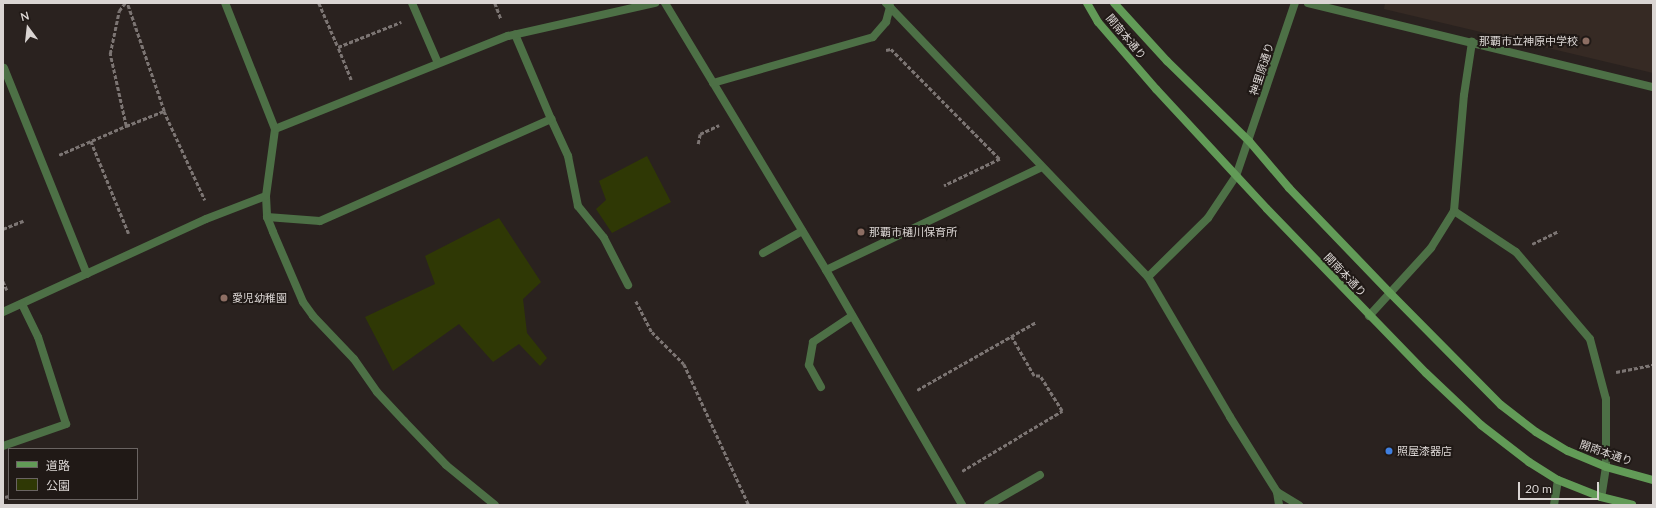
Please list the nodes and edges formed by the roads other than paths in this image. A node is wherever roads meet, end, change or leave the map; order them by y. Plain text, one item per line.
1 (225, 3) edge
2 (412, 3) edge
3 (655, 3) edge
4 (665, 3) edge
5 (1087, 3) edge
6 (1114, 3) edge
7 (1295, 3) edge
8 (1308, 3) edge
9 (888, 5) edge
10 (515, 34) junction
11 (1472, 42) junction
12 (438, 63) junction
13 (4, 68) dead end
14 (713, 82) junction
15 (1653, 87) edge
16 (551, 119) junction
17 (275, 129) junction
18 (1249, 141) junction
19 (1042, 166) junction
20 (1236, 176) junction
21 (266, 196) junction
22 (1454, 211) junction
23 (267, 217) junction
24 (802, 231) junction
25 (763, 253) dead end
26 (826, 270) junction
27 (86, 274) junction
28 (1148, 278) junction
29 (628, 285) road end
30 (1390, 293) junction
31 (22, 304) junction
32 (3, 312) edge
33 (852, 316) junction
34 (1369, 316) junction
35 (821, 387) dead end
36 (3, 446) edge
37 (1606, 467) junction
38 (1040, 475) dead end
39 (1558, 480) junction
40 (1653, 480) edge
41 (1277, 492) junction
42 (1601, 497) junction
43 (496, 505) edge
44 (962, 505) edge
45 (988, 505) edge
46 (1279, 505) edge
47 (1299, 505) edge
48 (1554, 505) edge
49 (1632, 505) edge

1 - 17 street
2 - 12 street
3 - 10 street
4 - 14 street
5 - 20 main road, 開南本通り
6 - 18 main road, 開南本通り
7 - 18 street, 神里原通り
8 - 11 street
9 - 14 street
9 - 19 street
10 - 12 street
10 - 16 street
11 - 15 street
11 - 22 street
12 - 17 street
13 - 27 street
14 - 24 street
16 - 23 street
16 - 29 street
17 - 21 street
18 - 20 street, 神里原通り
18 - 30 main road, 開南本通り
19 - 26 street
19 - 28 street
20 - 28 street, 神里原通り
20 - 34 main road, 開南本通り
21 - 23 street
21 - 27 street
22 - 30 street
22 - 37 street
23 - 43 street
24 - 25 street
24 - 26 street
26 - 33 street
27 - 31 street
28 - 41 street
30 - 34 street
30 - 37 main road, 開南本通り
31 - 32 street
31 - 36 street
33 - 35 street
33 - 44 street
34 - 39 main road, 開南本通り
37 - 40 main road, 開南本通り
37 - 42 street
38 - 45 street
39 - 42 main road, 開南本通り
39 - 48 street
41 - 46 street
41 - 47 street
42 - 49 main road, 開南本通り

